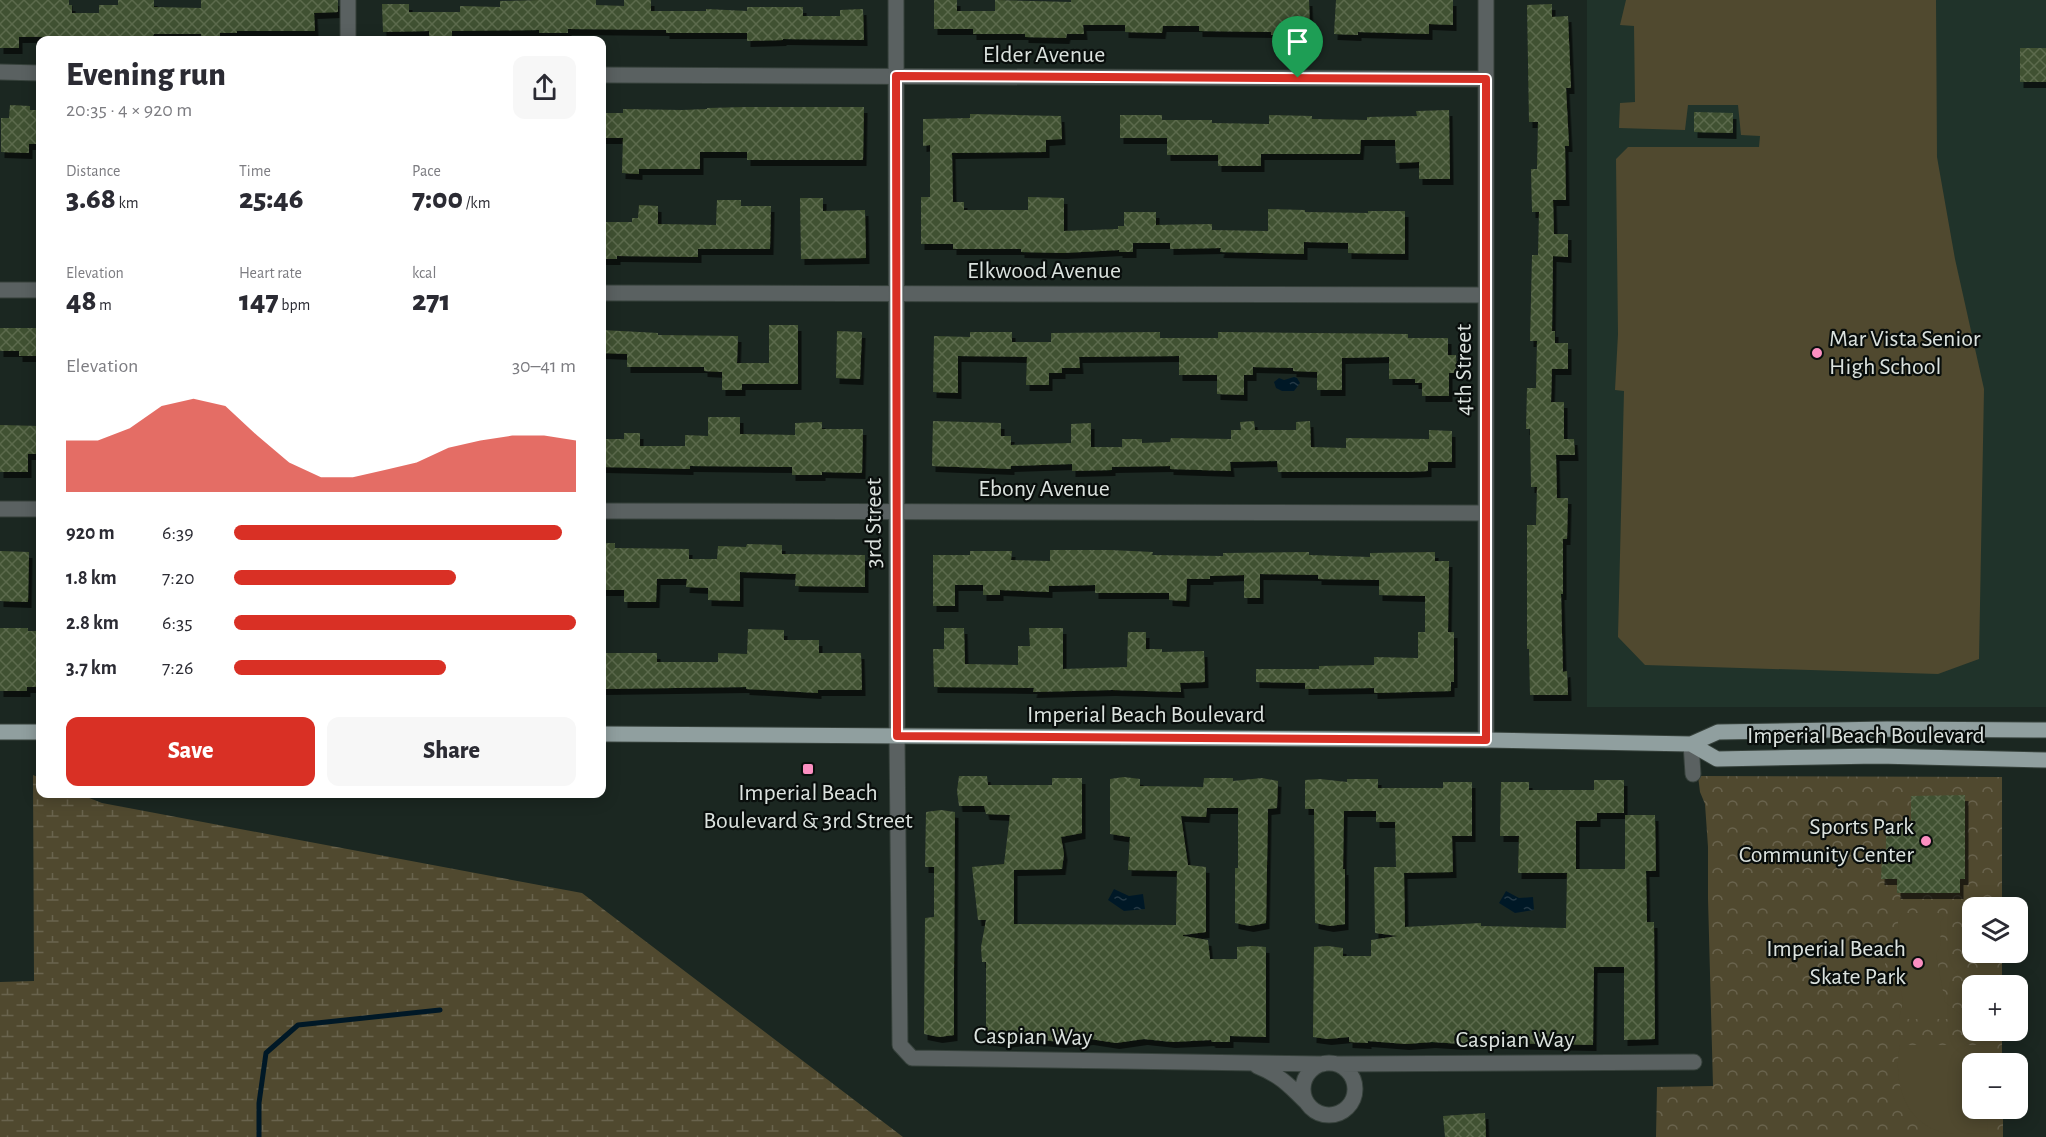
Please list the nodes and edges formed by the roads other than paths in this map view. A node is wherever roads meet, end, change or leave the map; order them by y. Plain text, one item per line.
1 (348, 0) edge
2 (896, 0) edge
3 (1486, 0) edge
4 (348, 36) edge
5 (0, 72) edge
6 (36, 73) edge
7 (606, 75) edge
8 (896, 76) junction
9 (1486, 79) junction
10 (0, 290) edge
11 (36, 290) edge
12 (606, 293) edge
13 (896, 293) junction
14 (1486, 294) junction
15 (0, 508) edge
16 (36, 509) edge
17 (606, 511) edge
18 (896, 512) junction
19 (1486, 513) junction
20 (2046, 730) edge
21 (0, 732) edge
22 (36, 732) edge
23 (606, 734) edge
24 (897, 736) junction
25 (1486, 740) junction
26 (1691, 744) junction
27 (2046, 759) edge
28 (1693, 774) dead end
29 (900, 1046) joint
30 (1243, 1061) junction
31 (1694, 1062) dead end
32 (1330, 1064) junction
33 (1308, 1104) junction

1 - 4 street
2 - 8 street, 3rd Street
3 - 9 street, 4th Street
5 - 6 street
7 - 8 street, Elder Avenue
8 - 9 street, Elder Avenue
8 - 13 street, 3rd Street
9 - 14 street, 4th Street
10 - 11 street
12 - 13 street, Elkwood Avenue
13 - 14 street, Elkwood Avenue
13 - 18 street, 3rd Street
14 - 19 street, 4th Street
15 - 16 street
17 - 18 street, Ebony Avenue
18 - 19 street, Ebony Avenue
18 - 24 street, 3rd Street
19 - 25 street, 4th Street
20 - 26 main road, Imperial Beach Boulevard
21 - 22 main road
23 - 24 main road, Imperial Beach Boulevard
24 - 25 main road, Imperial Beach Boulevard
24 - 29 street, 3rd Street
25 - 26 main road, Imperial Beach Boulevard
26 - 27 main road, Imperial Beach Boulevard
26 - 28 street
29 - 30 street, Caspian Way
30 - 32 street, Caspian Way
30 - 33 street, Caspian Way
31 - 32 street, Caspian Way
32 - 33 street
32 - 33 street, Caspian Way

